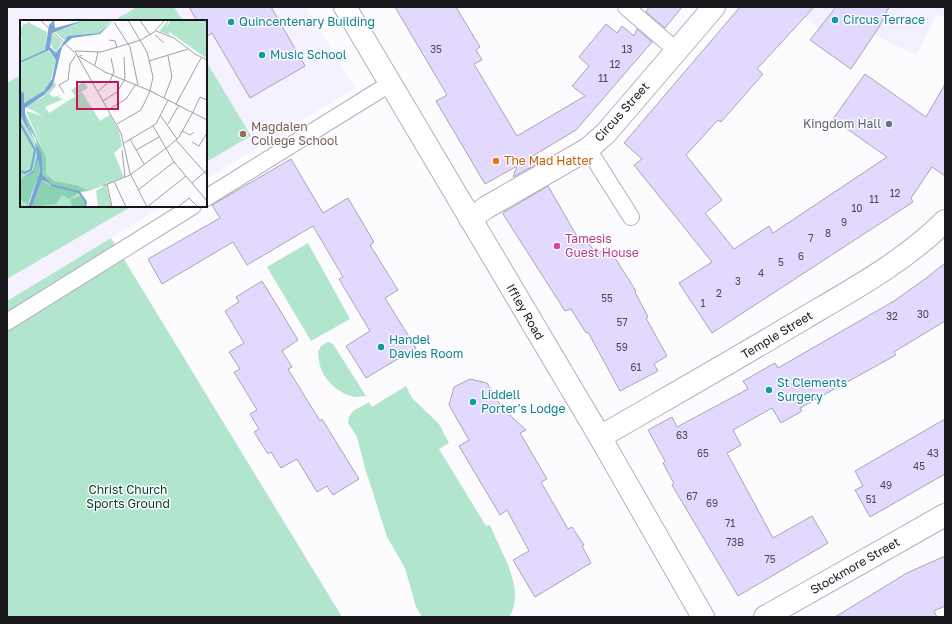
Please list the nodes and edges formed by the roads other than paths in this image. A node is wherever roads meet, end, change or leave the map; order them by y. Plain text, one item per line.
1 (345, 7) edge
2 (626, 7) edge
3 (714, 7) edge
4 (677, 51) junction
5 (390, 83) junction
6 (588, 149) junction
7 (207, 197) edge
8 (191, 207) edge
9 (631, 217) dead end
10 (470, 218) junction
11 (945, 221) edge
12 (7, 322) edge
13 (600, 437) junction
14 (945, 515) edge
15 (703, 617) edge
16 (765, 617) edge

1 - 5 street, Iffley Road
2 - 4 lane
3 - 4 street, Circus Street
4 - 6 street, Circus Street
5 - 7 lane
5 - 10 street, Iffley Road
6 - 9 lane
6 - 10 street, Circus Street
8 - 12 lane
10 - 13 street, Iffley Road
11 - 13 street, Temple Street
13 - 15 street, Iffley Road
14 - 16 street, Stockmore Street

